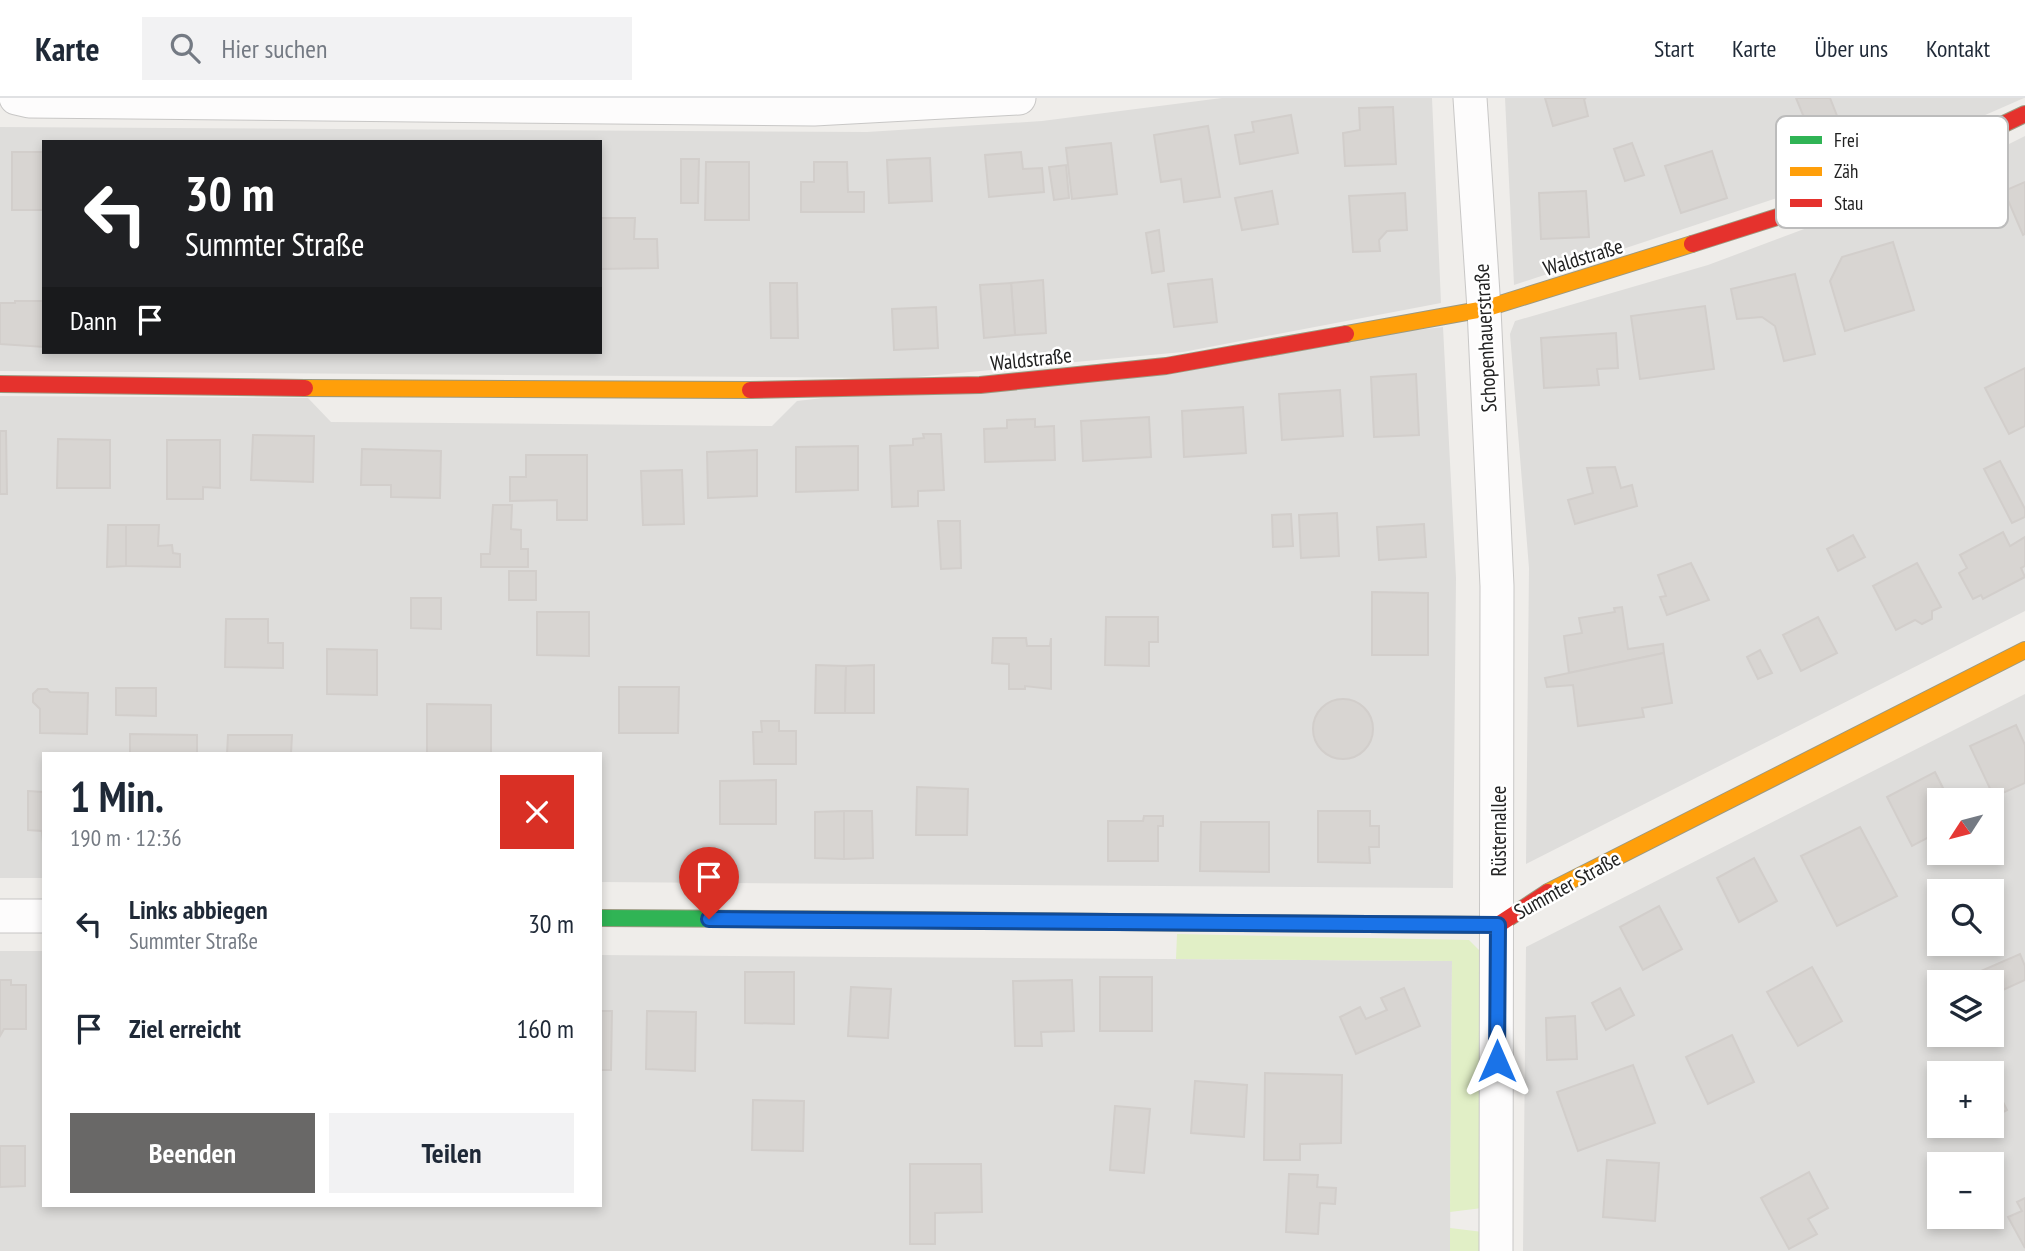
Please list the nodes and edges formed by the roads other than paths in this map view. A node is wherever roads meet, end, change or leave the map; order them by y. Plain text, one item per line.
1 (16, 98) edge
2 (1019, 98) edge
3 (1470, 98) edge
4 (2025, 114) edge
5 (2008, 122) edge
6 (1776, 217) edge
7 (1484, 309) junction
8 (0, 384) edge
9 (1496, 578) joint
10 (2025, 650) edge
11 (0, 916) edge
12 (42, 916) edge
13 (602, 918) edge
14 (1498, 925) junction
15 (1496, 1251) edge

1 - 2 street
3 - 7 street, Schopenhauerstraße
4 - 5 street, Waldstraße
6 - 7 street, Waldstraße
7 - 8 street, Waldstraße
7 - 9 street, Schopenhauerstraße
9 - 14 street, Rüsternallee
10 - 14 street, Summter Straße
11 - 12 street
13 - 14 street, Summter Straße
14 - 15 street, Rüsternallee

